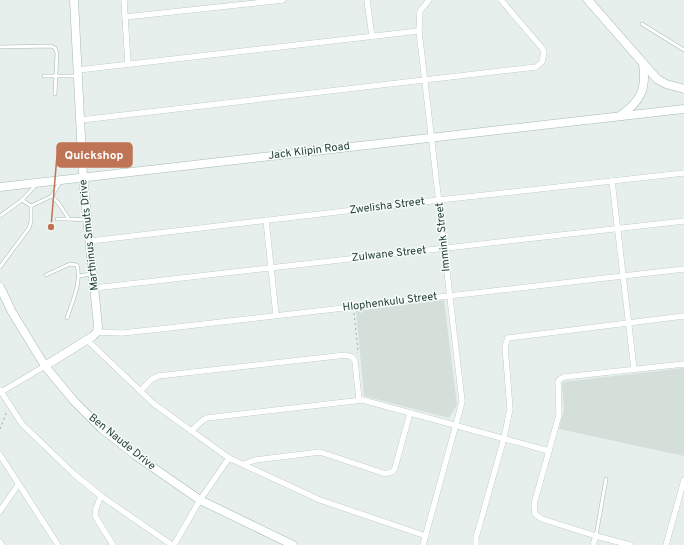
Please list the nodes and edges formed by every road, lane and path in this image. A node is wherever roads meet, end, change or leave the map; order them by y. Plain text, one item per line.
1 (74, 0) edge
2 (124, 0) edge
3 (284, 0) edge
4 (367, 0) edge
5 (429, 0) edge
6 (501, 0) edge
7 (588, 0) edge
8 (125, 17) junction
9 (642, 24) dead end
10 (419, 32) junction
11 (372, 36) junction
12 (0, 47) edge
13 (684, 50) edge
14 (643, 62) junction
15 (128, 64) junction
16 (79, 73) junction
17 (56, 75) junction
18 (44, 76) dead end
19 (426, 80) junction
20 (684, 89) edge
21 (55, 94) dead end
22 (684, 109) edge
23 (619, 117) junction
24 (81, 120) junction
25 (432, 137) junction
26 (684, 173) edge
27 (83, 177) junction
28 (61, 180) junction
29 (612, 181) junction
30 (38, 183) junction
31 (0, 187) edge
32 (52, 196) junction
33 (22, 200) junction
34 (439, 200) junction
35 (30, 206) junction
36 (0, 216) edge
37 (69, 218) junction
38 (57, 219) dead end
39 (88, 220) junction
40 (266, 220) junction
41 (37, 221) dead end
42 (684, 221) edge
43 (31, 222) junction
44 (618, 229) junction
45 (90, 241) junction
46 (444, 248) junction
47 (0, 267) edge
48 (271, 268) junction
49 (684, 269) edge
50 (94, 274) junction
51 (46, 275) dead end
52 (79, 276) junction
53 (623, 276) junction
54 (0, 287) edge
55 (94, 288) junction
56 (450, 296) junction
57 (354, 307) junction
58 (276, 316) junction
59 (684, 316) edge
60 (67, 318) dead end
61 (628, 323) junction
62 (96, 332) junction
63 (87, 340) junction
64 (353, 358) junction
65 (684, 364) edge
66 (45, 366) junction
67 (634, 369) junction
68 (1, 391) edge
69 (140, 392) junction
70 (359, 400) junction
71 (9, 404) junction
72 (410, 413) junction
73 (456, 425) junction
74 (0, 429) edge
75 (191, 431) junction
76 (504, 438) junction
77 (549, 451) junction
78 (0, 456) edge
79 (229, 458) junction
80 (244, 464) junction
81 (606, 479) dead end
82 (684, 480) edge
83 (18, 485) junction
84 (101, 496) junction
85 (200, 500) junction
86 (0, 511) edge
87 (426, 536) junction
88 (596, 536) junction
89 (0, 542) edge
90 (2, 545) edge
91 (58, 545) edge
92 (113, 545) edge
93 (173, 545) edge
94 (293, 545) edge
95 (423, 545) edge
96 (476, 545) edge
97 (593, 545) edge
98 (630, 545) edge
99 (666, 545) edge

1 - 16 street, Marthinus Smuts Drive
2 - 8 street
3 - 8 street
4 - 11 street
5 - 10 street, Immink Street
6 - 19 street
7 - 14 street
8 - 15 street
9 - 13 lane
10 - 11 street
10 - 19 street, Immink Street
11 - 15 street
12 - 17 lane
14 - 20 street
14 - 23 street
15 - 16 street
16 - 17 lane
16 - 24 street, Marthinus Smuts Drive
17 - 18 lane
17 - 21 lane
19 - 24 street
19 - 25 street, Immink Street
22 - 23 street, Jack Klipin Road
23 - 25 street, Jack Klipin Road
24 - 27 street, Marthinus Smuts Drive
25 - 27 street, Jack Klipin Road
25 - 34 street, Immink Street
26 - 29 street, Zwelisha Street
27 - 28 street, Jack Klipin Road
27 - 39 street, Marthinus Smuts Drive
28 - 30 street, Jack Klipin Road
28 - 32 lane
29 - 34 street, Zwelisha Street
29 - 44 street
30 - 31 street, Jack Klipin Road
30 - 33 lane
32 - 35 lane
32 - 37 lane
33 - 35 lane
33 - 36 lane
34 - 40 street, Zwelisha Street
34 - 46 street, Immink Street
35 - 43 lane
37 - 38 lane
37 - 39 lane
39 - 45 street, Marthinus Smuts Drive
40 - 45 street, Zwelisha Street
40 - 48 street
41 - 43 lane
42 - 44 street, Zulwane Street
43 - 47 lane
44 - 46 street, Zulwane Street
44 - 53 street
45 - 50 street, Marthinus Smuts Drive
46 - 48 street, Zulwane Street
46 - 56 street, Immink Street
48 - 55 street, Zulwane Street
48 - 58 street
49 - 53 street, Hlophenkulu Street
50 - 52 lane
50 - 55 street, Marthinus Smuts Drive
51 - 52 lane
52 - 60 lane
53 - 56 street, Hlophenkulu Street
53 - 61 street
54 - 66 street, Ben Naude Drive
55 - 62 street, Marthinus Smuts Drive
56 - 57 street, Hlophenkulu Street
56 - 73 street, Immink Street
57 - 58 street, Hlophenkulu Street
57 - 64 path
58 - 62 street, Hlophenkulu Street
59 - 61 street
61 - 67 street
61 - 76 street
62 - 63 street
63 - 66 street
63 - 69 street
64 - 69 street
64 - 70 street
65 - 67 street
66 - 68 street
66 - 85 street, Ben Naude Drive
67 - 77 street
68 - 71 street
69 - 75 street
70 - 72 street
70 - 75 street
71 - 74 path
71 - 84 street
72 - 73 street
72 - 80 street
73 - 76 street
73 - 87 street, Immink Street
75 - 79 street
76 - 77 street
76 - 96 street
77 - 88 street
78 - 83 street
79 - 80 street
79 - 85 street
80 - 87 street
81 - 88 lane
82 - 99 street
83 - 86 street
83 - 91 street
84 - 92 street
84 - 93 street
85 - 93 street
85 - 94 street, Ben Naude Drive
87 - 95 street, Immink Street
88 - 97 street
88 - 98 street
89 - 90 street

